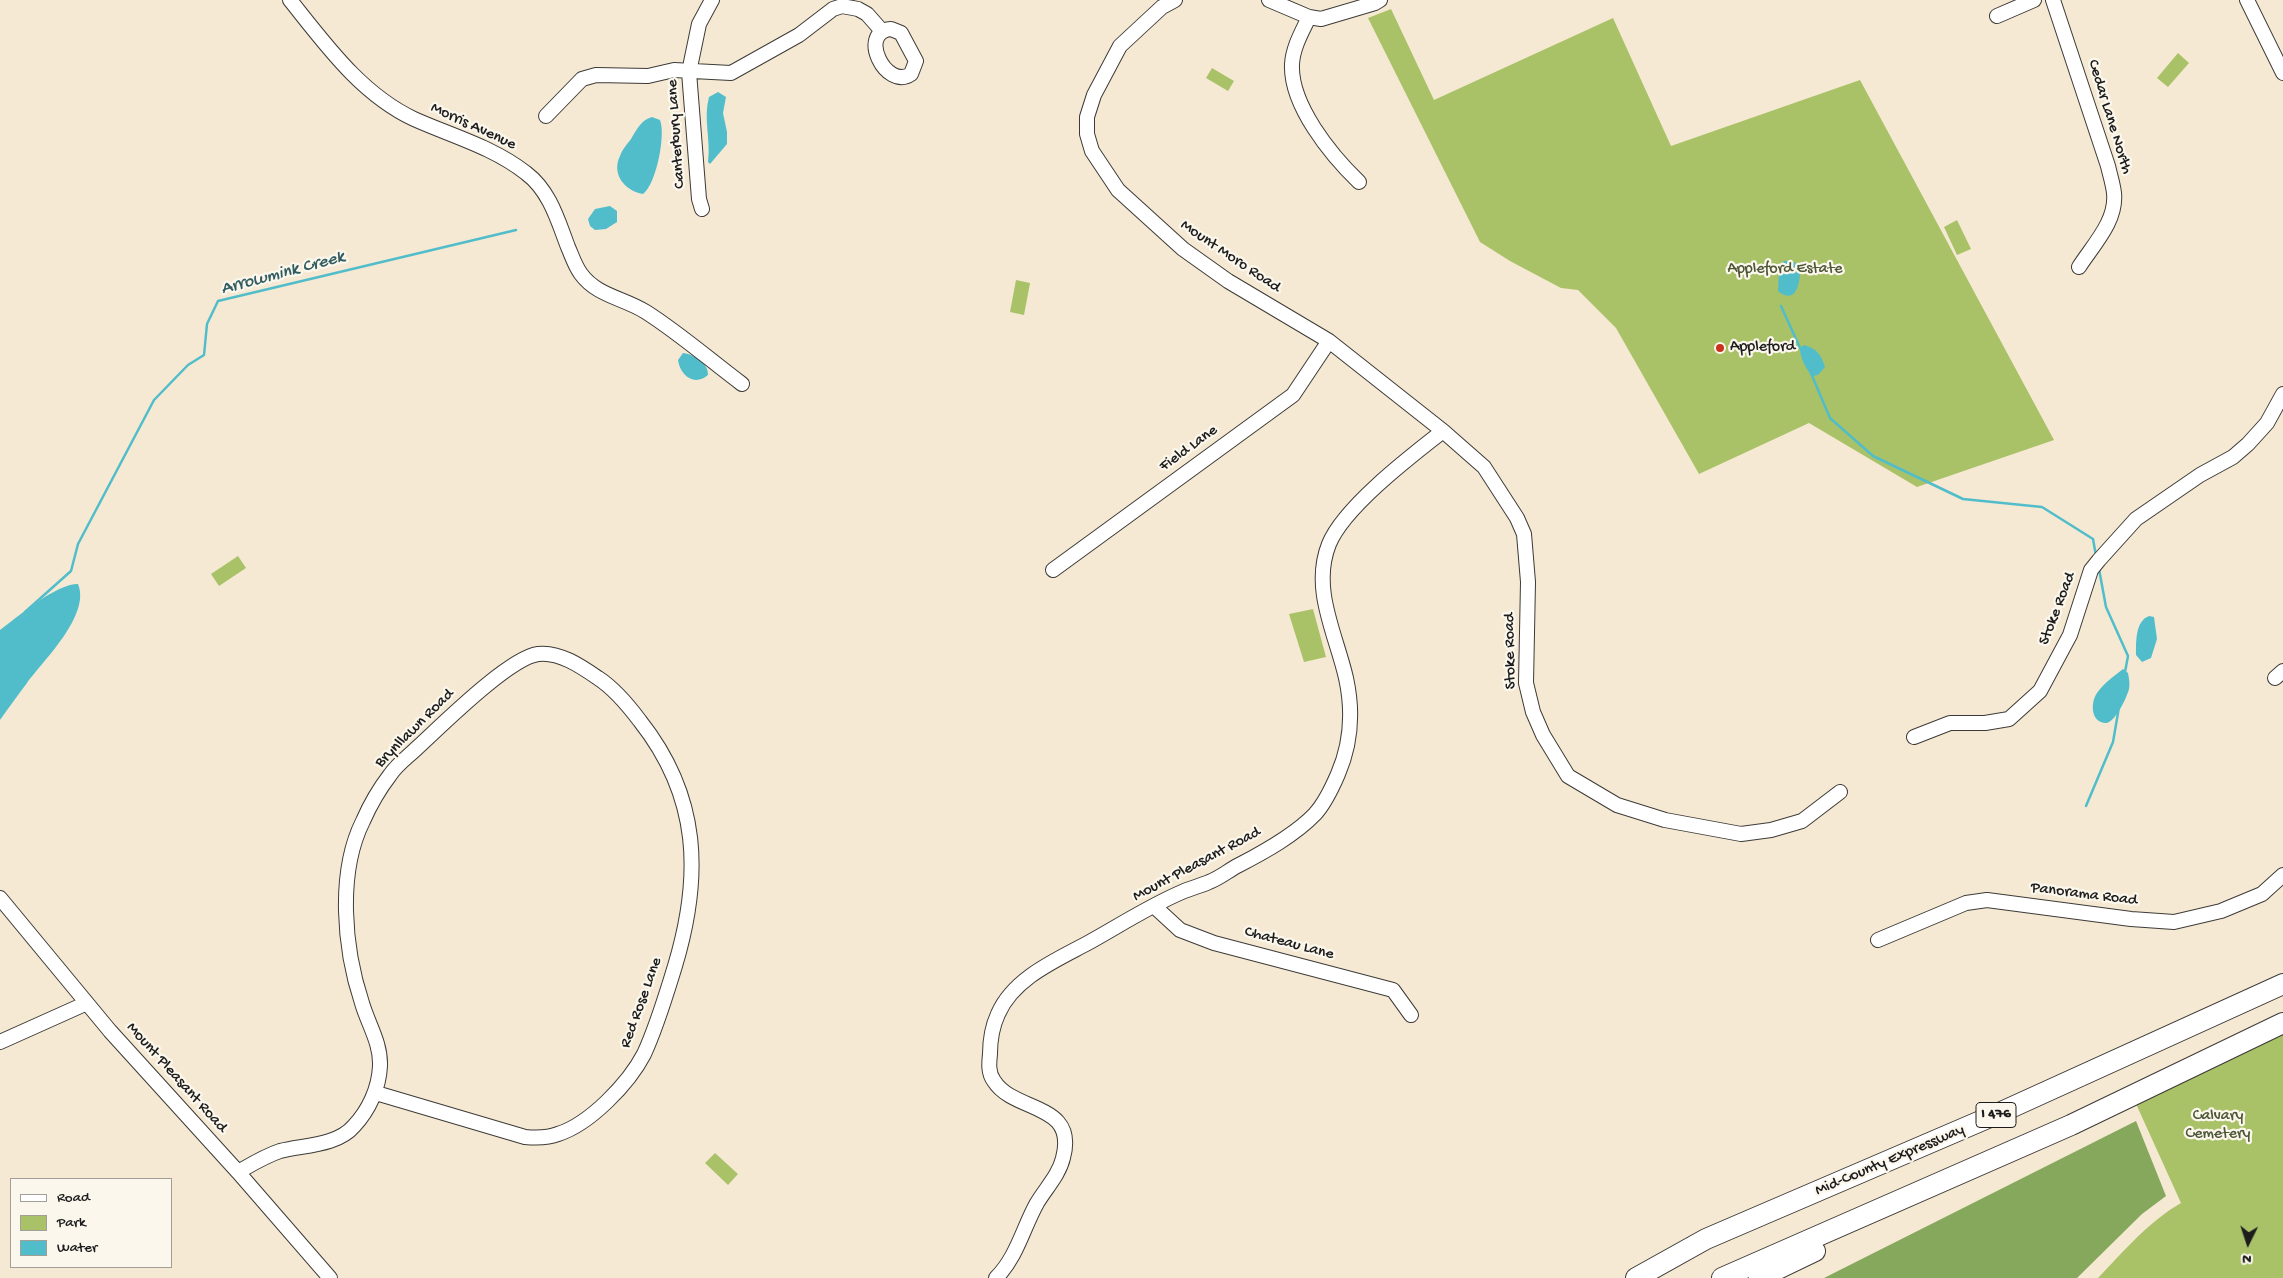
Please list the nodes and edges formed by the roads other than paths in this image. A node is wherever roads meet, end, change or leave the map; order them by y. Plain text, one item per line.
1 (290, 0) edge
2 (712, 0) edge
3 (1175, 0) edge
4 (1269, 0) edge
5 (1380, 0) edge
6 (2034, 0) edge
7 (2053, 0) edge
8 (2251, 1) edge
9 (1997, 16) dead end
10 (1309, 17) junction
11 (882, 31) dead end
12 (689, 72) junction
13 (2283, 73) edge
14 (546, 116) dead end
15 (1359, 182) dead end
16 (702, 208) dead end
17 (2079, 267) dead end
18 (1329, 341) junction
19 (742, 384) dead end
20 (2283, 394) edge
21 (1442, 431) junction
22 (1053, 570) dead end
23 (627, 704) joint
24 (1914, 737) dead end
25 (1840, 792) dead end
26 (2283, 875) edge
27 (0, 898) edge
28 (1155, 907) junction
29 (1878, 940) dead end
30 (2283, 984) edge
31 (87, 1003) junction
32 (1411, 1016) dead end
33 (2283, 1023) edge
34 (0, 1042) edge
35 (376, 1093) junction
36 (2034, 1141) junction
37 (238, 1172) junction
38 (330, 1278) edge
39 (996, 1278) edge
40 (1636, 1278) edge
41 (1722, 1278) edge
42 (1759, 1278) edge

1 - 19 street, Morris Avenue
2 - 12 street, Canterbury Lane
3 - 18 street, Mount Moro Road
4 - 10 street
5 - 10 street
6 - 9 street
7 - 17 street, Cedar Lane North
8 - 13 street
10 - 15 street
11 - 12 street
12 - 14 street
12 - 16 street, Canterbury Lane
18 - 21 street, Mount Moro Road
18 - 22 street, Field Lane
20 - 24 street, Stoke Road
21 - 25 street, Stoke Road
21 - 28 street, Mount Pleasant Road
23 - 35 street, Brynllawn Road
23 - 35 street, Red Rose Lane
26 - 29 street, Panorama Road
27 - 31 street, Mount Pleasant Road
28 - 32 street, Chateau Lane
28 - 39 street, Mount Pleasant Road
30 - 40 highway, Mid-County Expressway / I 476
31 - 34 street
31 - 37 street, Mount Pleasant Road
33 - 36 highway, I 476
35 - 37 street, Brynllawn Road
36 - 41 highway, I 476
36 - 42 highway
37 - 38 street, Mount Pleasant Road

